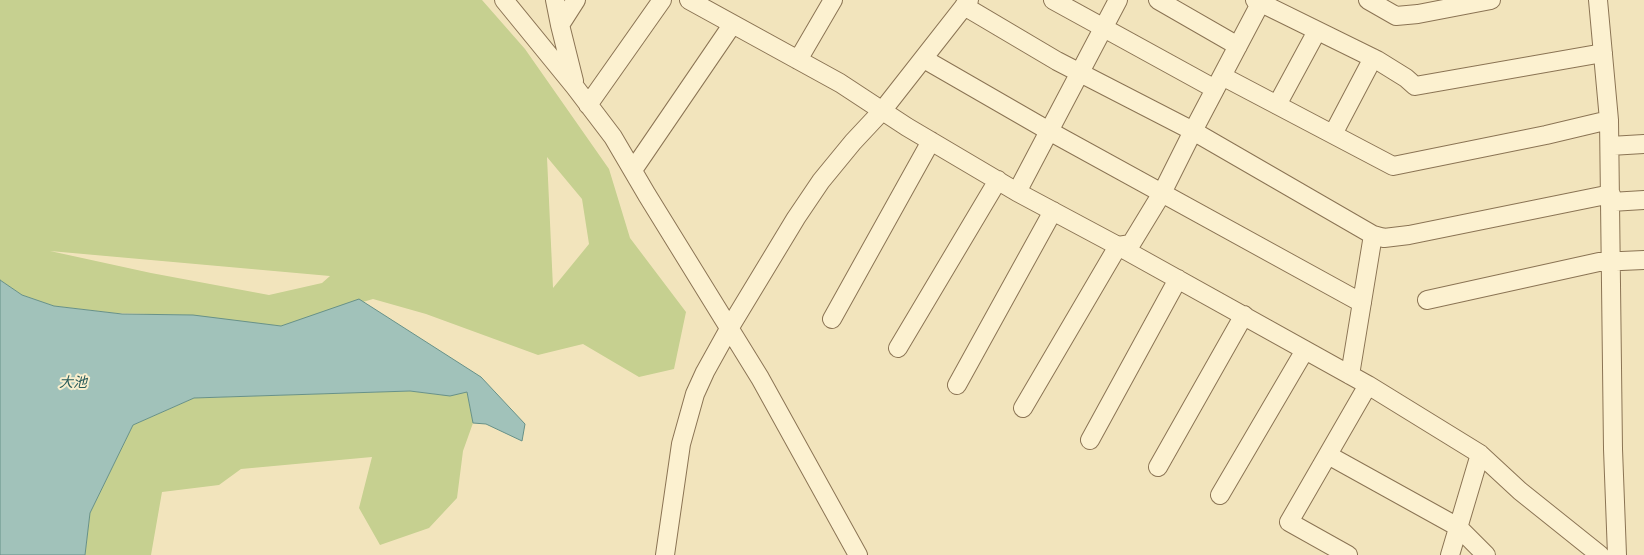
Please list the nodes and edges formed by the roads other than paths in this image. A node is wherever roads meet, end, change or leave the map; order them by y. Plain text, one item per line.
1 (504, 0) edge
2 (555, 0) edge
3 (576, 0) edge
4 (662, 0) edge
5 (689, 0) edge
6 (833, 0) edge
7 (1054, 0) edge
8 (1118, 0) edge
9 (1158, 0) edge
10 (1368, 0) edge
11 (1490, 0) edge
12 (1598, 0) edge
13 (1259, 1) edge
14 (967, 3) edge
15 (1419, 7) edge
16 (560, 24) junction
17 (732, 25) junction
18 (1103, 28) junction
19 (1317, 31) junction
20 (1238, 46) junction
21 (1603, 53) junction
22 (1373, 58) junction
23 (924, 59) junction
24 (798, 60) junction
25 (1080, 72) junction
26 (1219, 83) junction
27 (575, 87) junction
28 (588, 105) junction
29 (1277, 105) junction
30 (882, 111) junction
31 (1609, 120) junction
32 (1049, 131) junction
33 (1193, 131) junction
34 (1333, 134) junction
35 (931, 141) junction
36 (1644, 144) edge
37 (1610, 146) junction
38 (633, 170) junction
39 (998, 180) junction
40 (1017, 192) junction
41 (1162, 193) junction
42 (1611, 198) junction
43 (1644, 200) edge
44 (1053, 211) junction
45 (1373, 235) junction
46 (1118, 246) junction
47 (1644, 260) edge
48 (1612, 261) junction
49 (1178, 279) junction
50 (1427, 300) dead end
51 (1362, 303) junction
52 (1244, 315) junction
53 (832, 319) dead end
54 (730, 327) junction
55 (898, 348) dead end
56 (1305, 350) junction
57 (1350, 375) junction
58 (957, 385) dead end
59 (1368, 385) junction
60 (1023, 408) dead end
61 (1090, 440) dead end
62 (1480, 454) junction
63 (1328, 455) junction
64 (1158, 466) dead end
65 (1220, 495) dead end
66 (1458, 527) junction
67 (1303, 531) junction
68 (665, 555) edge
69 (858, 555) edge
70 (1324, 555) edge
71 (1348, 555) edge
72 (1450, 555) edge
73 (1486, 555) edge
74 (1600, 555) edge
75 (1617, 555) edge

1 - 27 street
2 - 16 street
3 - 16 street
4 - 28 street
5 - 17 street
6 - 24 street
7 - 18 street
8 - 18 street
9 - 20 street
10 - 15 street
11 - 15 street
12 - 21 street
13 - 19 street
13 - 20 street
14 - 23 street
14 - 25 street
16 - 27 street
17 - 24 street
17 - 38 street
18 - 25 street
18 - 26 street
19 - 22 street
19 - 29 street
20 - 26 street
21 - 22 street
21 - 31 street
22 - 34 street
23 - 30 street
23 - 32 street
24 - 30 street
25 - 32 street
25 - 33 street
26 - 29 street
26 - 33 street
27 - 28 street
28 - 38 street
29 - 34 street
30 - 35 street
30 - 54 street
31 - 34 street
31 - 37 street
32 - 40 street
32 - 41 street
33 - 41 street
33 - 45 street
35 - 39 street
35 - 53 street
36 - 37 street
37 - 42 street
38 - 54 street
39 - 40 street
39 - 55 street
40 - 44 street
41 - 46 street
41 - 51 street
42 - 43 street
42 - 45 street
42 - 48 street
44 - 46 street
44 - 58 street
45 - 51 street
46 - 49 street
46 - 60 street
47 - 48 street
48 - 50 street
48 - 75 street
49 - 52 street
49 - 61 street
51 - 57 street
52 - 56 street
52 - 64 street
54 - 68 street
54 - 69 street
56 - 57 street
56 - 65 street
57 - 59 street
59 - 62 street
59 - 63 street
62 - 66 street
62 - 74 street
63 - 66 street
63 - 67 street
66 - 72 street
66 - 73 street
67 - 70 street
67 - 71 street

